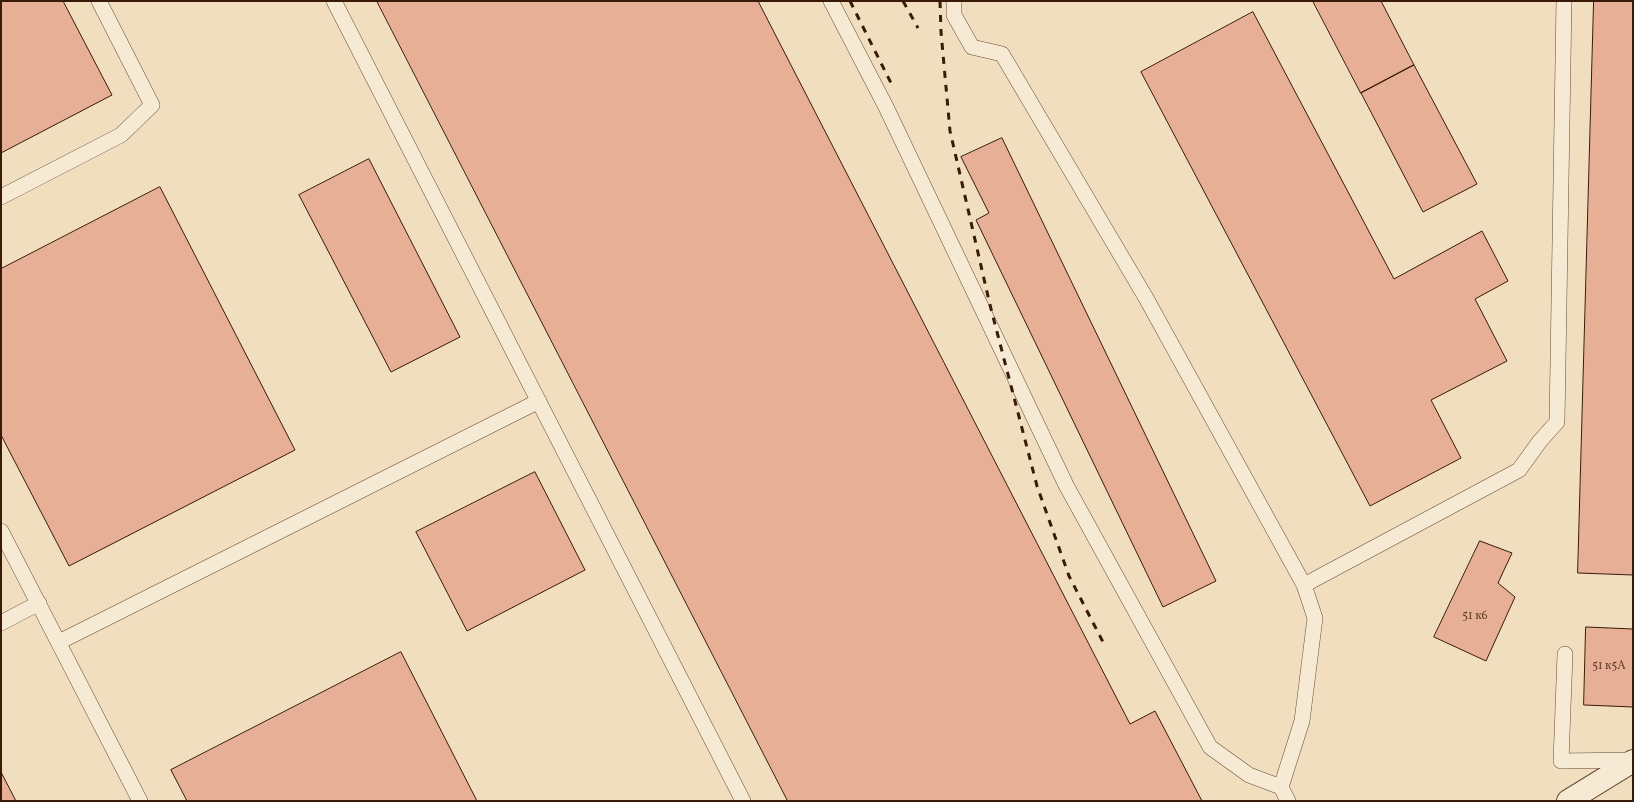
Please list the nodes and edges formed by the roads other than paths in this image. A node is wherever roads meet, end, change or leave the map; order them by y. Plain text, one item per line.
1 (99, 1) edge
2 (334, 1) edge
3 (830, 1) edge
4 (954, 1) edge
5 (1564, 1) edge
6 (1, 197) edge
7 (539, 401) junction
8 (1, 531) edge
9 (1304, 585) junction
10 (39, 603) junction
11 (1, 623) edge
12 (59, 642) junction
13 (1565, 654) dead end
14 (1633, 760) edge
15 (1281, 788) junction
16 (140, 801) edge
17 (744, 801) edge
18 (1288, 801) edge
19 (1568, 801) edge

1 - 6 lane
2 - 7 lane
3 - 15 lane
4 - 9 lane
5 - 9 lane
7 - 12 lane
7 - 17 lane
8 - 10 lane
9 - 15 lane
10 - 11 lane
10 - 12 lane
12 - 16 lane
13 - 14 lane
14 - 19 street
15 - 18 lane

